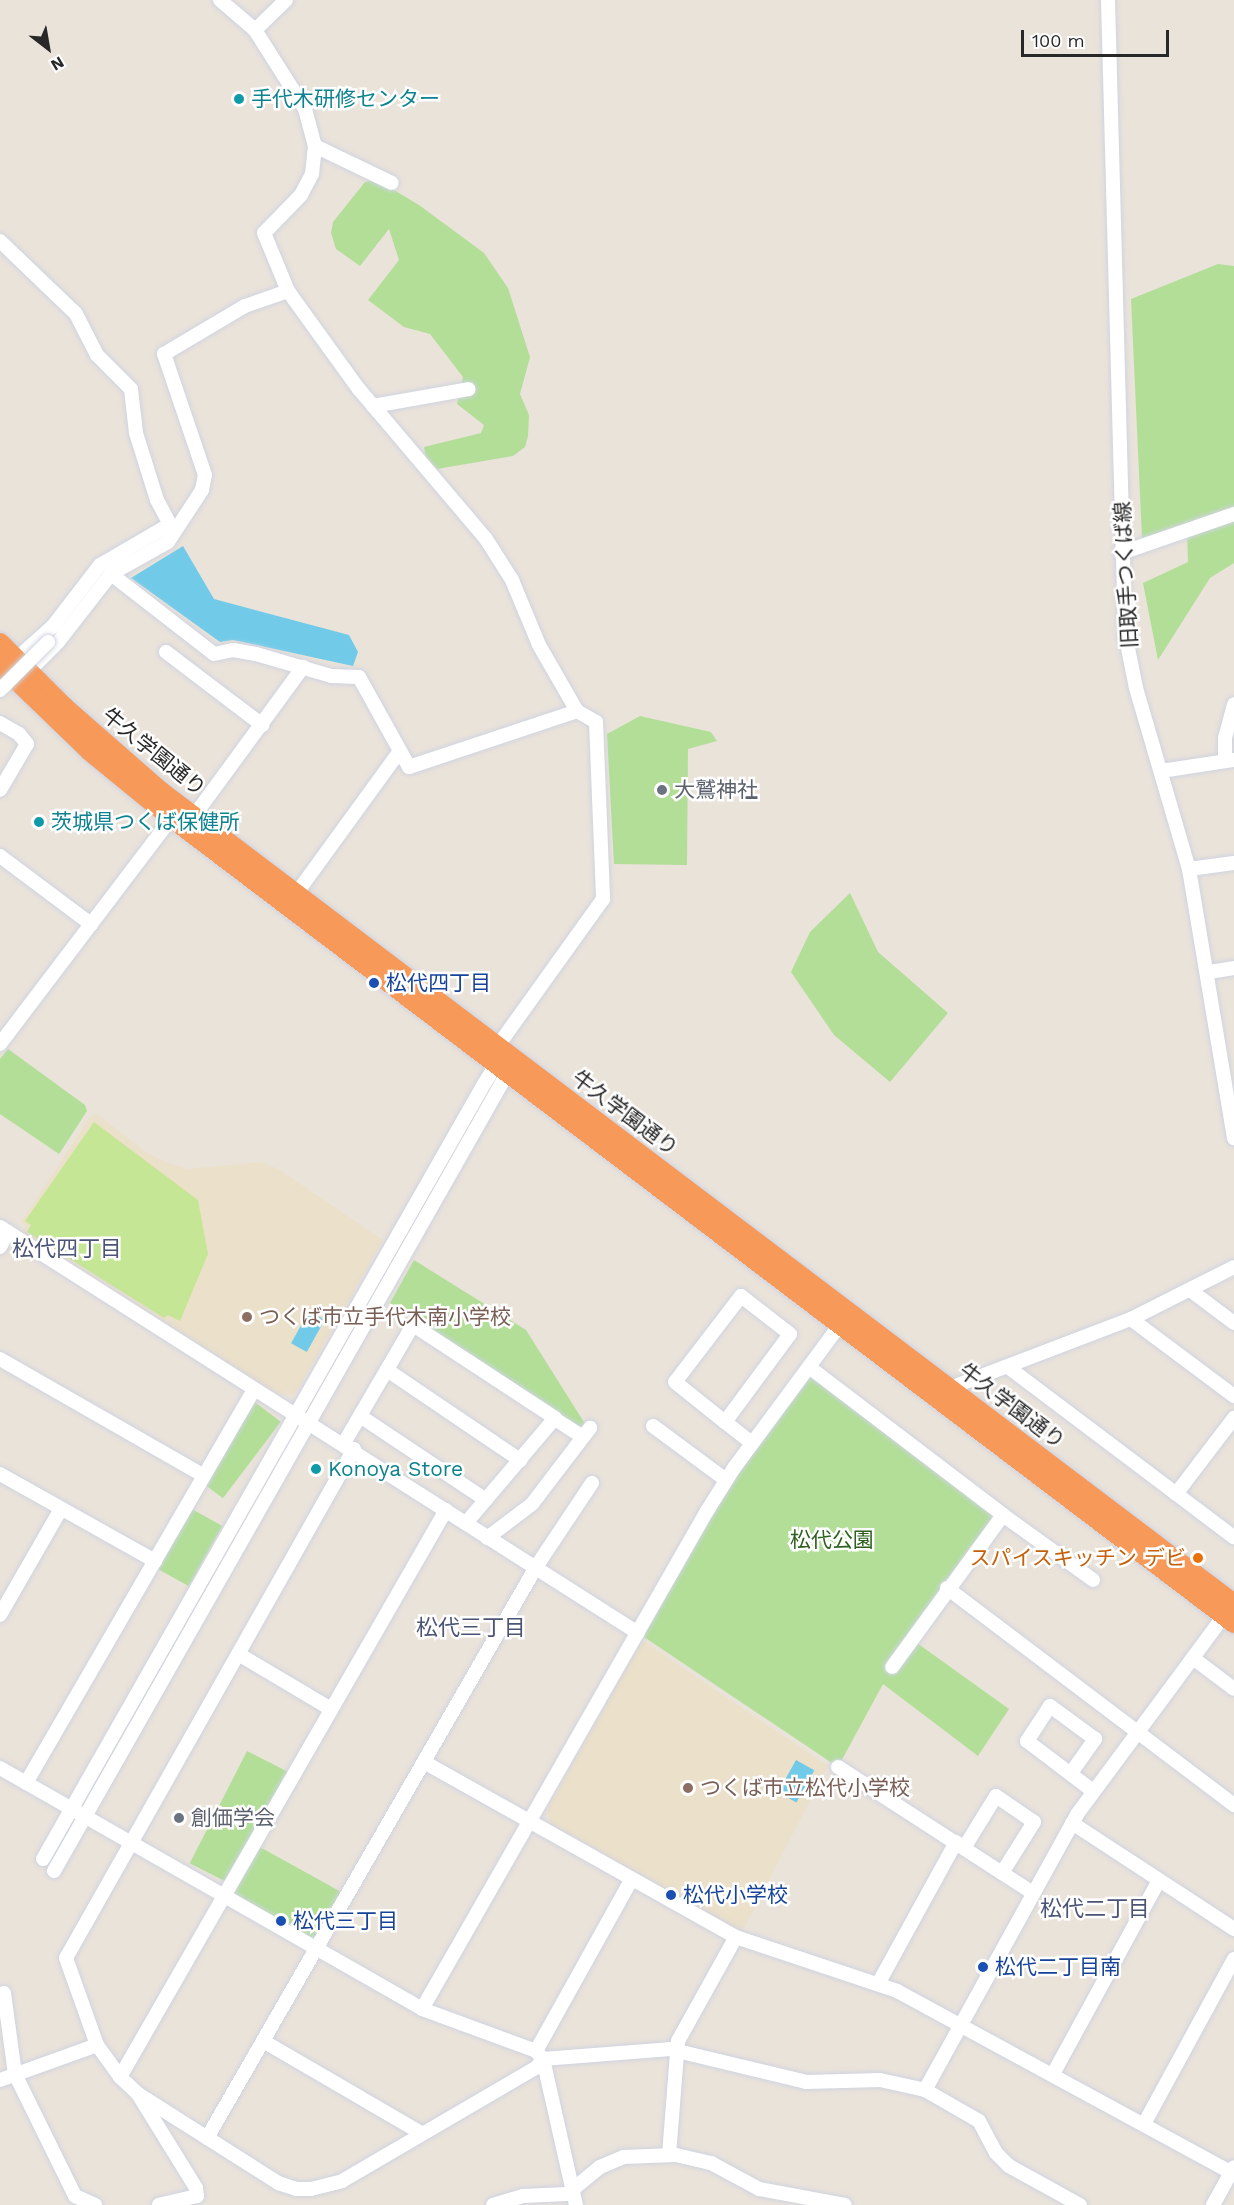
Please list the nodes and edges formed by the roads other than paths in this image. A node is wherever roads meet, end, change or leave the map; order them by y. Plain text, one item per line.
1 (220, 0) edge
2 (286, 0) edge
3 (1108, 0) edge
4 (255, 30) junction
5 (315, 146) junction
6 (392, 183) dead end
7 (0, 241) edge
8 (288, 291) junction
9 (469, 389) dead end
10 (373, 406) junction
11 (1234, 514) edge
12 (174, 532) junction
13 (1121, 553) junction
14 (111, 574) junction
15 (0, 643) edge
16 (166, 652) dead end
17 (14, 665) edge
18 (303, 667) junction
19 (0, 690) edge
20 (1234, 704) edge
21 (577, 711) junction
22 (0, 723) edge
23 (262, 724) junction
24 (399, 752) junction
25 (1230, 761) edge
26 (1161, 771) junction
27 (0, 790) edge
28 (182, 813) junction
29 (0, 856) edge
30 (1234, 863) edge
31 (1190, 869) junction
32 (296, 894) junction
33 (91, 924) junction
34 (1234, 968) edge
35 (1209, 972) junction
36 (0, 1044) edge
37 (504, 1062) junction
38 (1234, 1138) edge
39 (4, 1230) edge
40 (0, 1247) edge
41 (1234, 1267) edge
42 (1190, 1290) junction
43 (844, 1319) junction
44 (1131, 1319) junction
45 (1234, 1323) edge
46 (0, 1359) edge
47 (809, 1367) junction
48 (1008, 1367) junction
49 (387, 1370) junction
50 (950, 1388) junction
51 (254, 1389) junction
52 (1234, 1396) edge
53 (296, 1415) junction
54 (360, 1416) junction
55 (1234, 1418) edge
56 (555, 1419) junction
57 (725, 1422) junction
58 (309, 1424) junction
59 (653, 1426) dead end
60 (752, 1443) junction
61 (349, 1446) junction
62 (519, 1460) junction
63 (0, 1474) edge
64 (204, 1476) junction
65 (726, 1480) junction
66 (592, 1483) dead end
67 (1176, 1494) junction
68 (486, 1500) junction
69 (61, 1509) junction
70 (446, 1510) junction
71 (1003, 1515) junction
72 (466, 1523) junction
73 (488, 1538) junction
74 (1234, 1538) edge
75 (154, 1561) junction
76 (536, 1567) junction
77 (1093, 1580) dead end
78 (947, 1588) junction
79 (1232, 1610) edge
80 (0, 1615) edge
81 (638, 1633) junction
82 (240, 1655) junction
83 (1192, 1658) junction
84 (892, 1667) dead end
85 (1234, 1689) edge
86 (331, 1709) junction
87 (1136, 1731) junction
88 (424, 1762) junction
89 (838, 1767) dead end
90 (0, 1768) edge
91 (1071, 1773) junction
92 (26, 1783) junction
93 (1093, 1791) junction
94 (1234, 1805) edge
95 (71, 1809) junction
96 (84, 1817) junction
97 (531, 1822) junction
98 (1072, 1823) junction
99 (130, 1843) junction
100 (960, 1845) junction
101 (43, 1858) dead end
102 (54, 1871) dead end
103 (1002, 1873) junction
104 (631, 1880) junction
105 (1159, 1880) junction
106 (1031, 1893) junction
107 (224, 1896) junction
108 (1234, 1929) edge
109 (736, 1937) junction
110 (316, 1948) junction
111 (1234, 1959) edge
112 (878, 1984) junction
113 (4, 1993) dead end
114 (422, 2009) junction
115 (959, 2023) junction
116 (263, 2041) junction
117 (97, 2045) junction
118 (677, 2050) junction
119 (539, 2055) junction
120 (15, 2074) junction
121 (1053, 2074) junction
122 (120, 2077) junction
123 (0, 2080) edge
124 (925, 2090) junction
125 (138, 2094) junction
126 (1144, 2124) junction
127 (421, 2133) junction
128 (207, 2138) junction
129 (669, 2155) junction
130 (1233, 2171) edge
131 (574, 2190) junction
132 (95, 2205) edge
133 (159, 2205) edge
134 (493, 2205) edge
135 (576, 2205) edge
136 (845, 2205) edge
137 (1080, 2205) edge
138 (1213, 2205) edge

1 - 4 street
2 - 4 street
3 - 13 street, 旧取手つくば線
4 - 5 street
5 - 6 street
5 - 8 street
7 - 12 street
8 - 10 street
8 - 12 street
9 - 10 street
10 - 21 street
11 - 13 street
12 - 14 street
12 - 17 street
12 - 19 street, bridge
13 - 26 street, 旧取手つくば線
14 - 17 street
14 - 18 street
15 - 17 highway, 牛久学園通り
16 - 23 street
17 - 28 highway, 牛久学園通り
17 - 28 highway, 牛久学園通り
18 - 23 street
18 - 24 street
20 - 25 street
21 - 24 street
21 - 37 street
22 - 27 street
23 - 28 street
24 - 32 street
25 - 26 street
26 - 31 street, 旧取手つくば線
28 - 32 highway, 牛久学園通り
28 - 33 street
28 - 37 highway, 牛久学園通り
29 - 33 street
30 - 31 street
31 - 35 street, 旧取手つくば線
32 - 37 highway, 牛久学園通り
33 - 36 street
34 - 35 street
35 - 38 street, 旧取手つくば線
37 - 43 highway, 牛久学園通り
37 - 53 street
37 - 58 street
39 - 40 street
39 - 51 street
41 - 42 street
42 - 44 street
42 - 45 street
43 - 47 street
43 - 50 highway, 牛久学園通り
43 - 79 highway, 牛久学園通り
44 - 48 street
44 - 52 street
46 - 64 street
47 - 60 street
47 - 71 street
48 - 50 street
48 - 67 street
49 - 54 street
49 - 56 street
49 - 62 street
50 - 79 highway, 牛久学園通り
51 - 53 street
51 - 64 street
53 - 58 street
53 - 95 street
54 - 61 street
54 - 68 street
55 - 67 street
56 - 62 street
56 - 73 street
57 - 57 street
57 - 60 street
58 - 61 street
58 - 96 street
59 - 65 street
60 - 65 street
61 - 70 street
61 - 82 street
62 - 68 street
63 - 69 street
64 - 75 street
65 - 81 street
66 - 76 street
67 - 74 street
68 - 72 street
69 - 75 street
69 - 80 street
70 - 72 street
70 - 86 street
71 - 77 street
71 - 78 street
72 - 73 street
73 - 76 street
75 - 92 street
76 - 81 street
76 - 88 street
78 - 84 street
78 - 87 street
79 - 83 street
81 - 97 street
82 - 86 street
82 - 99 street
83 - 85 street
83 - 87 street
86 - 107 street
87 - 93 street
87 - 94 street
88 - 97 street
88 - 110 street
89 - 100 street
90 - 92 street
91 - 91 street
91 - 93 street
92 - 95 street
93 - 98 street
95 - 96 street
95 - 101 street
96 - 99 street
96 - 102 street
97 - 104 street
97 - 114 street
98 - 105 street
98 - 106 street
99 - 107 street
99 - 117 street
100 - 103 street
100 - 103 street
100 - 112 street
103 - 106 street
104 - 109 street
104 - 119 street
105 - 108 street
105 - 121 street
106 - 115 street
107 - 110 street
107 - 122 street
109 - 112 street
109 - 118 street
110 - 114 street
110 - 116 street
111 - 126 street
112 - 115 street
113 - 120 street
114 - 119 street
115 - 121 street
115 - 124 street
116 - 127 street
116 - 128 street
117 - 120 street
117 - 122 street
118 - 119 street
118 - 124 street
118 - 129 street
119 - 127 street
119 - 131 street
120 - 123 street
120 - 132 street
121 - 126 street
122 - 125 street
124 - 137 street
125 - 128 street
125 - 133 street
126 - 130 street
127 - 128 street
129 - 131 street
129 - 136 street
130 - 138 street
131 - 134 street
131 - 135 street

